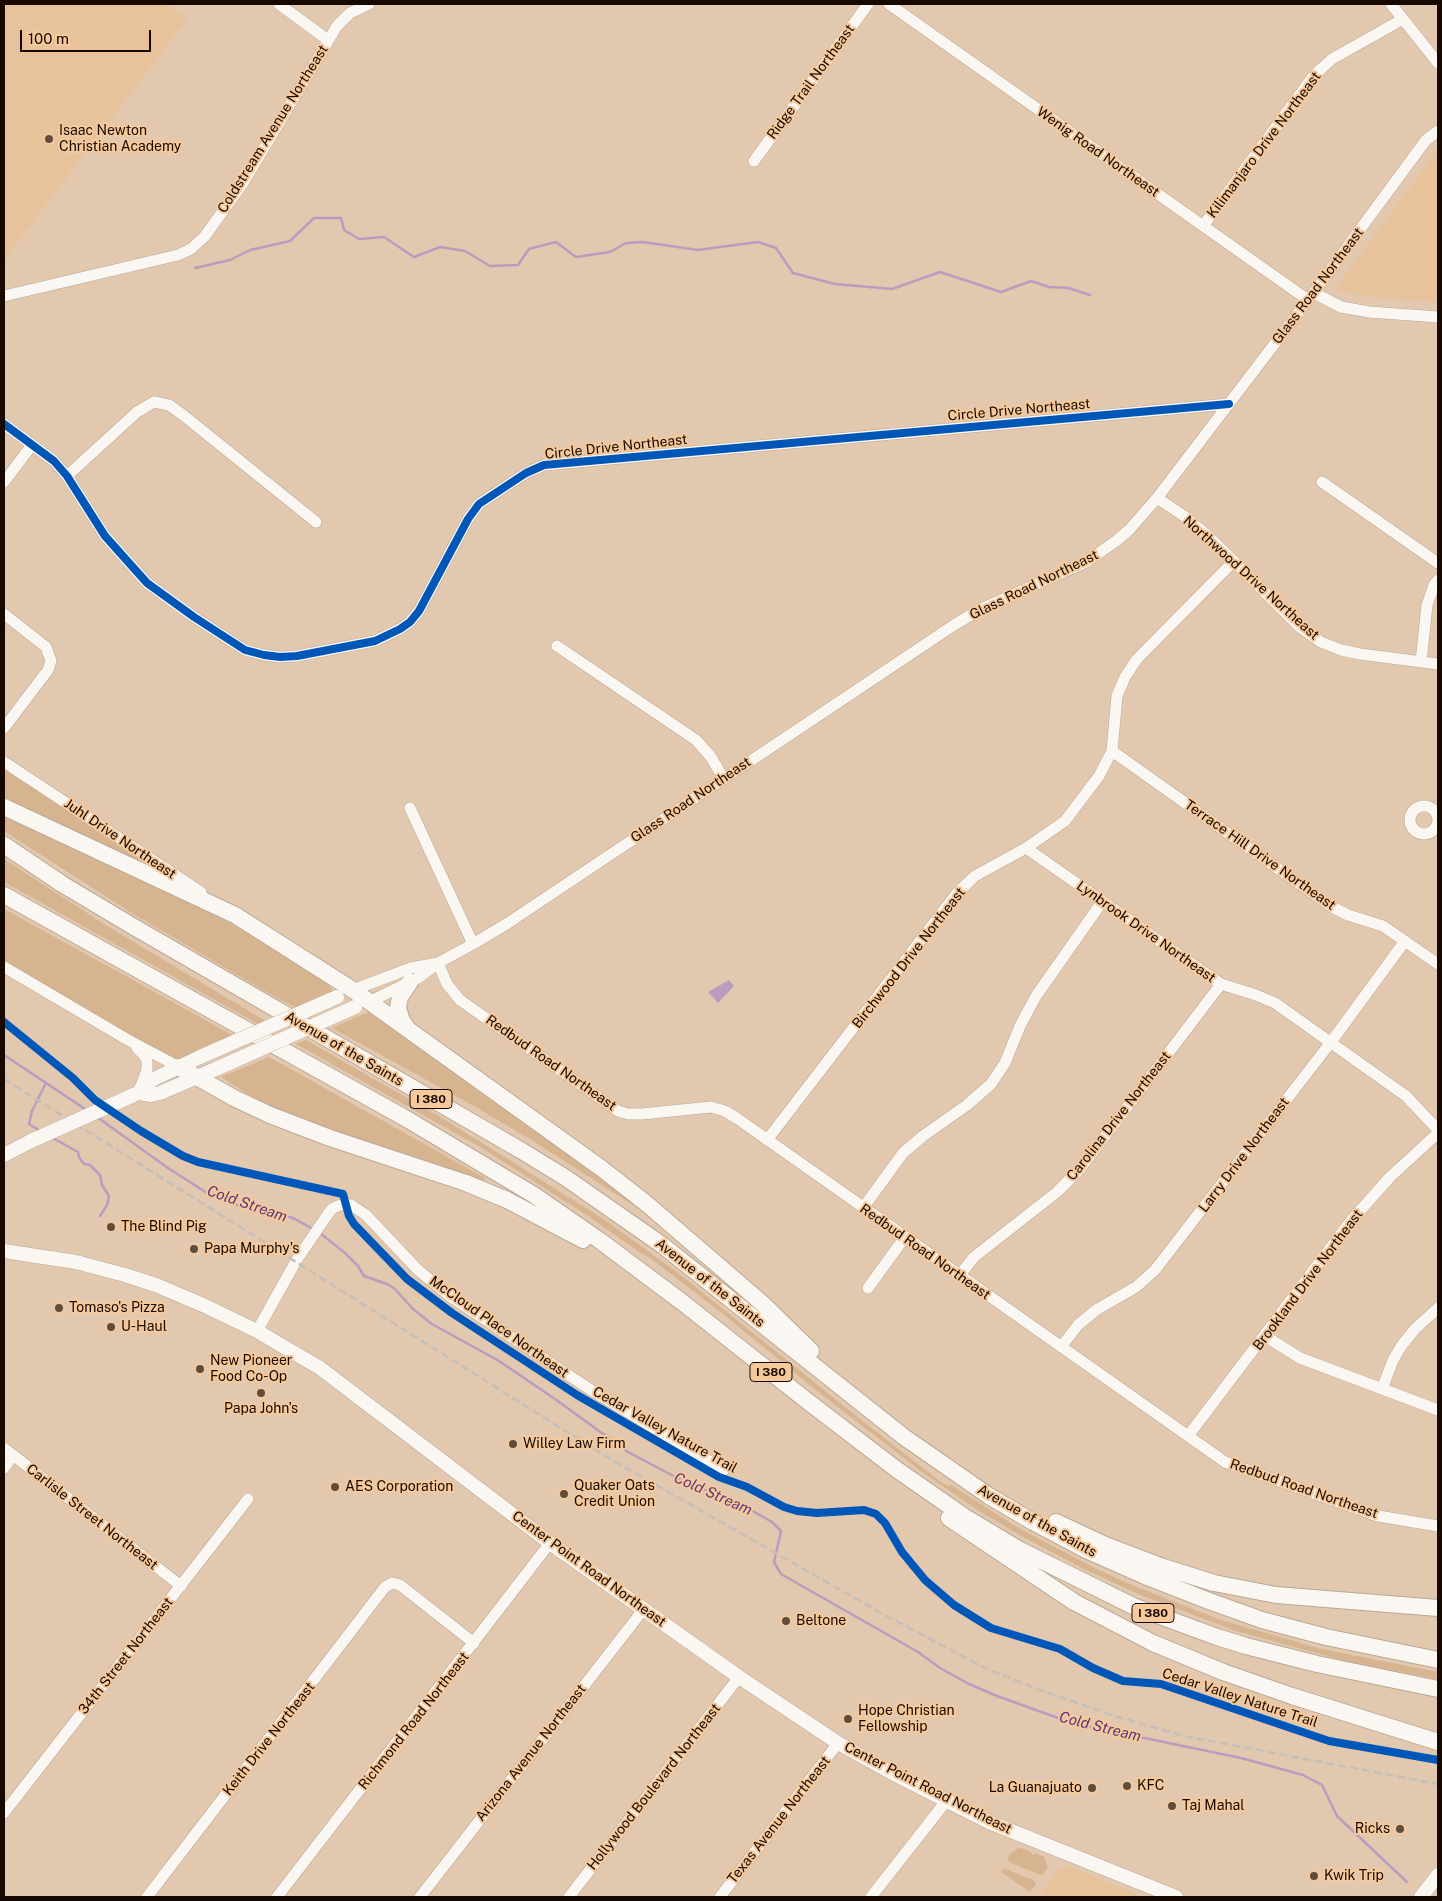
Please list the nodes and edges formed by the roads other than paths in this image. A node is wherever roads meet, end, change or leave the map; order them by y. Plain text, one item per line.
1 (279, 4) edge
2 (369, 4) edge
3 (868, 4) edge
4 (889, 4) edge
5 (1391, 4) edge
6 (1403, 19) junction
7 (328, 40) junction
8 (1438, 63) edge
9 (1438, 131) edge
10 (754, 161) dead end
11 (1203, 226) junction
12 (4, 296) edge
13 (1311, 297) junction
14 (1438, 317) edge
15 (1229, 404) junction
16 (4, 424) edge
17 (32, 445) junction
18 (67, 476) junction
19 (4, 482) edge
20 (1322, 482) dead end
21 (1157, 498) junction
22 (316, 522) dead end
23 (1234, 561) junction
24 (1438, 563) edge
25 (1438, 580) edge
26 (4, 614) edge
27 (557, 646) dead end
28 (1421, 662) junction
29 (1438, 664) edge
30 (4, 728) edge
31 (1112, 751) junction
32 (4, 762) edge
33 (723, 778) junction
34 (4, 807) edge
35 (410, 808) dead end
36 (4, 845) edge
37 (1026, 848) junction
38 (4, 895) edge
39 (1102, 902) junction
40 (236, 916) junction
41 (1405, 941) junction
42 (473, 944) junction
43 (438, 963) junction
44 (1438, 964) edge
45 (4, 967) edge
46 (410, 982) junction
47 (1221, 984) junction
48 (353, 990) junction
49 (362, 1004) junction
50 (409, 1030) junction
51 (128, 1040) junction
52 (1330, 1042) junction
53 (179, 1067) junction
54 (198, 1077) junction
55 (138, 1093) junction
56 (1438, 1131) edge
57 (767, 1140) junction
58 (4, 1155) edge
59 (863, 1208) junction
60 (905, 1237) junction
61 (4, 1251) edge
62 (646, 1275) junction
63 (959, 1276) junction
64 (868, 1288) dead end
65 (1438, 1308) edge
66 (257, 1331) junction
67 (1265, 1336) junction
68 (1061, 1347) junction
69 (838, 1384) junction
70 (1382, 1390) junction
71 (1438, 1410) edge
72 (1188, 1436) junction
73 (4, 1448) edge
74 (13, 1455) junction
75 (4, 1468) edge
76 (896, 1469) junction
77 (724, 1470) dead end
78 (989, 1496) junction
79 (248, 1499) dead end
80 (1438, 1526) edge
81 (550, 1543) junction
82 (181, 1586) junction
83 (1438, 1608) edge
84 (643, 1610) junction
85 (474, 1643) junction
86 (1438, 1660) edge
87 (739, 1677) junction
88 (1438, 1688) edge
89 (1438, 1742) edge
90 (838, 1743) junction
91 (946, 1800) junction
92 (4, 1813) edge
93 (1438, 1875) edge
94 (1160, 1894) edge
95 (147, 1897) edge
96 (277, 1897) edge
97 (420, 1897) edge
98 (569, 1897) edge
99 (720, 1897) edge
100 (871, 1897) edge
101 (1176, 1897) edge
102 (1421, 1897) edge

1 - 7 street
2 - 7 street, Coldstream Avenue Northeast
3 - 10 street, Ridge Trail Northeast
4 - 11 street, Wenig Road Northeast
5 - 6 street
6 - 8 street
6 - 11 street, Kilimanjaro Drive Northeast
7 - 12 street, Coldstream Avenue Northeast
9 - 13 street, Glass Road Northeast
11 - 13 street, Wenig Road Northeast
13 - 14 street, Wenig Road Northeast
13 - 15 street, Glass Road Northeast
15 - 18 street, Circle Drive Northeast
15 - 21 street, Glass Road Northeast
16 - 17 street, Circle Drive Northeast
17 - 18 street, Circle Drive Northeast
17 - 19 street
18 - 22 street
20 - 24 street
21 - 23 street, Northwood Drive Northeast
21 - 33 street, Glass Road Northeast
23 - 28 street, Northwood Drive Northeast
23 - 31 street, Birchwood Drive Northeast
25 - 28 street
26 - 30 street
27 - 33 street
28 - 29 street, Northwood Drive Northeast
31 - 37 street, Birchwood Drive Northeast
31 - 41 street, Terrace Hill Drive Northeast
32 - 40 street, Juhl Drive Northeast
33 - 42 street, Glass Road Northeast
34 - 40 highway
35 - 42 street
36 - 69 highway, Avenue of the Saints / I 380
37 - 39 street, Lynbrook Drive Northeast
37 - 57 street, Birchwood Drive Northeast
38 - 62 highway, I 380
39 - 47 street, Lynbrook Drive Northeast
39 - 59 street
40 - 48 highway
41 - 44 street, Terrace Hill Drive Northeast
41 - 52 street, Larry Drive Northeast
42 - 43 street, Glass Road Northeast
43 - 46 street
43 - 48 street
43 - 57 street, Redbud Road Northeast
45 - 51 street
46 - 49 street
46 - 50 highway
47 - 52 street, Lynbrook Drive Northeast
47 - 63 street, Carolina Drive Northeast
48 - 49 highway
48 - 53 main road, bridge
49 - 50 highway
49 - 54 main road, bridge
50 - 69 highway
51 - 53 street
51 - 55 street
52 - 56 street, Lynbrook Drive Northeast
52 - 68 street, Larry Drive Northeast
53 - 54 highway
53 - 55 main road
54 - 55 main road
54 - 62 highway
55 - 58 main road, bridge
56 - 67 street, Brookland Drive Northeast
57 - 59 street, Redbud Road Northeast
59 - 60 street, Redbud Road Northeast
60 - 63 street, Redbud Road Northeast
60 - 64 street
61 - 66 main road, Center Point Road Northeast
62 - 76 highway, I 380
63 - 68 street, Redbud Road Northeast
65 - 70 street
66 - 77 street, McCloud Place Northeast
66 - 81 main road, Center Point Road Northeast
67 - 70 street
67 - 72 street, Brookland Drive Northeast
68 - 72 street, Redbud Road Northeast
69 - 78 highway, Avenue of the Saints / I 380
70 - 71 street
72 - 80 street, Redbud Road Northeast
73 - 74 street, Carlisle Street Northeast
74 - 75 street
74 - 82 street, Carlisle Street Northeast
76 - 88 highway, I 380
76 - 89 highway
78 - 83 highway
78 - 86 highway, Avenue of the Saints / I 380
79 - 82 street, 34th Street Northeast
81 - 84 main road, Center Point Road Northeast
81 - 85 street, Richmond Road Northeast
82 - 92 street, 34th Street Northeast
84 - 87 main road, Center Point Road Northeast
84 - 97 street, Arizona Avenue Northeast
85 - 95 street, Keith Drive Northeast
85 - 96 street, Richmond Road Northeast
87 - 90 main road, Center Point Road Northeast
87 - 98 street, Hollywood Boulevard Northeast
90 - 91 main road, Center Point Road Northeast
90 - 99 street, Texas Avenue Northeast
91 - 94 main road, Center Point Road Northeast
91 - 100 street
93 - 102 main road
94 - 101 main road, Center Point Road Northeast

